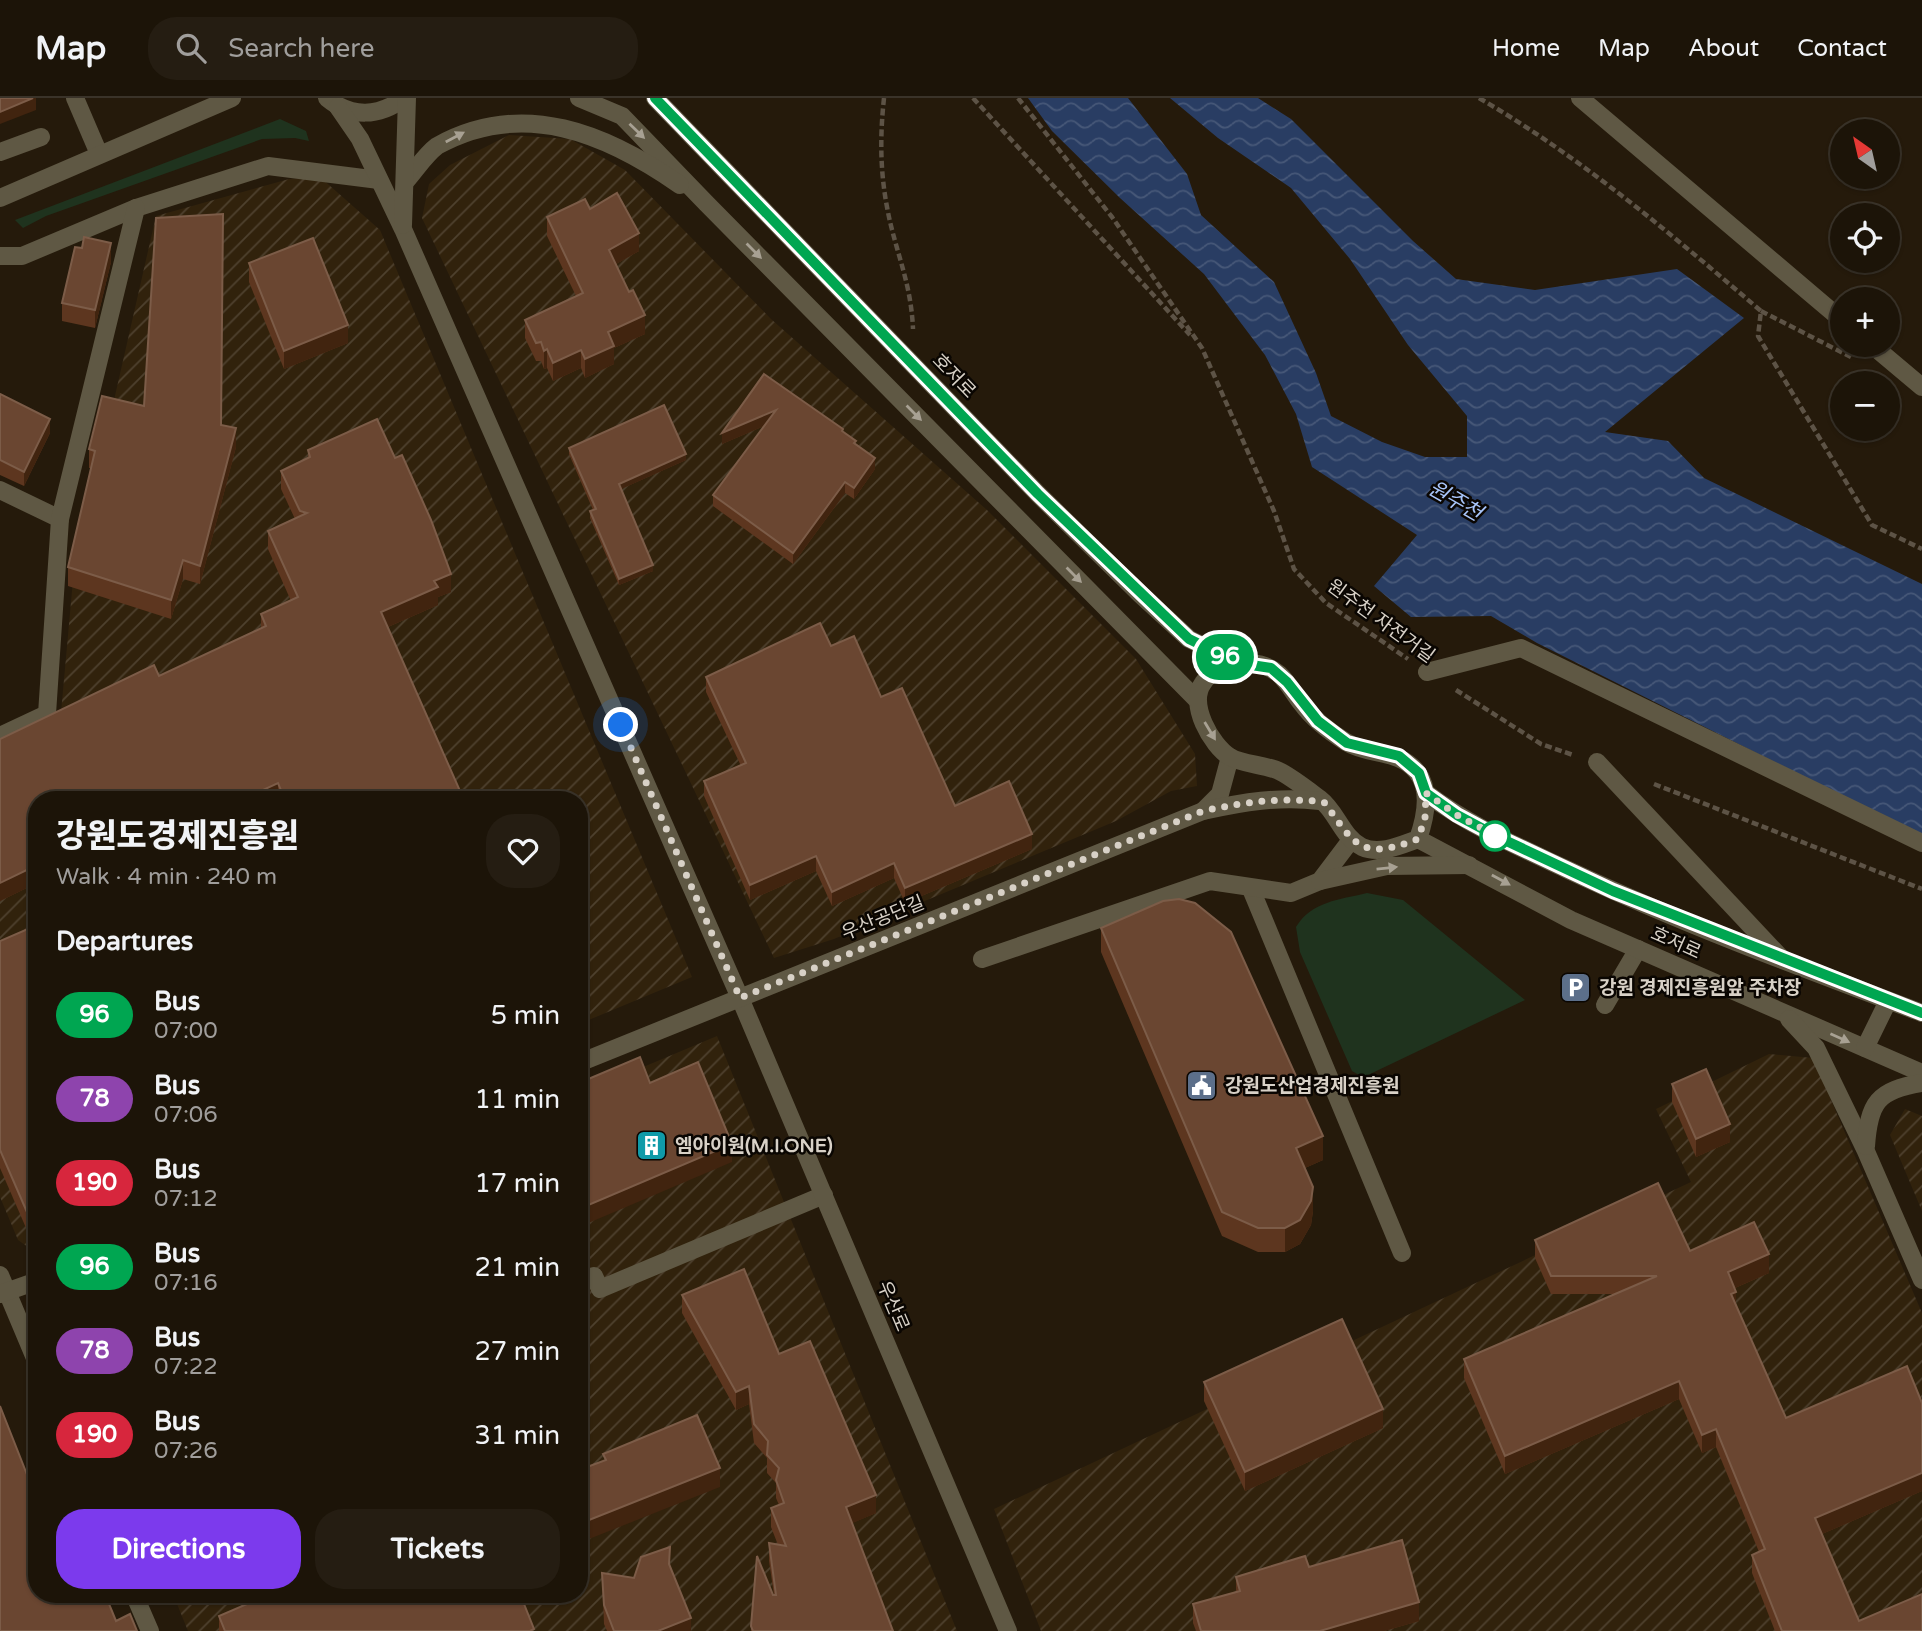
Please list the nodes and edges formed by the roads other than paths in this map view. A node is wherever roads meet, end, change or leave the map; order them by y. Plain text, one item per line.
1 (75, 98) edge
2 (232, 98) edge
3 (405, 98) edge
4 (579, 98) edge
5 (655, 98) edge
6 (1580, 98) edge
7 (332, 102) edge
8 (41, 137) dead end
9 (0, 152) edge
10 (99, 154) junction
11 (379, 180) junction
12 (405, 182) junction
13 (0, 198) edge
14 (706, 203) junction
15 (136, 208) junction
16 (403, 229) junction
17 (0, 256) edge
18 (1830, 310) edge
19 (1886, 357) edge
20 (1922, 387) edge
21 (0, 490) edge
22 (60, 519) junction
23 (1238, 663) junction
24 (1427, 672) road end
25 (1197, 700) junction
26 (0, 736) edge
27 (1230, 757) junction
28 (1597, 762) road end
29 (1426, 793) junction
30 (1324, 802) junction
31 (1203, 811) junction
32 (1418, 839) junction
33 (1351, 840) junction
34 (1922, 842) edge
35 (1375, 849) junction
36 (1473, 865) junction
37 (1320, 881) junction
38 (1251, 889) junction
39 (1638, 949) junction
40 (982, 959) dead end
41 (1783, 960) junction
42 (740, 998) junction
43 (1888, 1001) junction
44 (1605, 1005) dead end
45 (1784, 1013) junction
46 (1922, 1013) edge
47 (1865, 1048) junction
48 (588, 1059) edge
49 (1922, 1073) edge
50 (1922, 1083) edge
51 (1865, 1149) junction
52 (824, 1195) junction
53 (1402, 1253) dead end
54 (0, 1275) edge
55 (588, 1279) edge
56 (1922, 1280) edge
57 (28, 1284) edge
58 (4, 1293) edge
59 (28, 1344) edge
60 (138, 1603) edge
61 (150, 1631) edge
62 (1007, 1631) edge

1 - 10 street
2 - 10 street
3 - 7 street
3 - 12 street
4 -> 14 street
5 - 23 street, 호저로
6 - 18 street
7 - 11 street, 우산로
8 - 9 street
10 - 13 street
11 - 15 street
11 - 16 street, 우산로
12 -> 14 street
12 - 16 street
14 -> 25 street
15 - 17 street
15 - 22 street
16 - 42 street, 우산로
19 - 20 street
21 - 22 street
22 - 26 street
23 - 25 street
23 - 29 street, 호저로
24 - 34 street
25 -> 27 street
27 - 30 street
27 - 31 street
28 - 41 street
29 - 32 street
29 - 41 street, 호저로
30 - 31 street, 우산공단길
30 - 33 street
31 - 42 street, 우산공단길
32 - 35 street
32 - 36 street, 호저로
33 - 35 street
33 - 37 street
35 - 37 street
37 -> 36 street
36 -> 39 street, 호저로
37 - 38 street
38 - 40 street
38 - 53 street
39 - 44 street
39 - 45 street, 호저로
41 - 43 street, 호저로
42 - 48 street, 우산공단길
42 - 52 street, 우산로
43 - 46 street, 호저로
43 - 47 street
45 -> 47 street, 호저로
45 - 51 street
47 - 49 street, 호저로
50 - 51 street
51 - 56 street
52 - 55 street
52 - 62 street, 우산로
54 - 58 street
57 - 58 street
58 - 59 street
60 - 61 street

